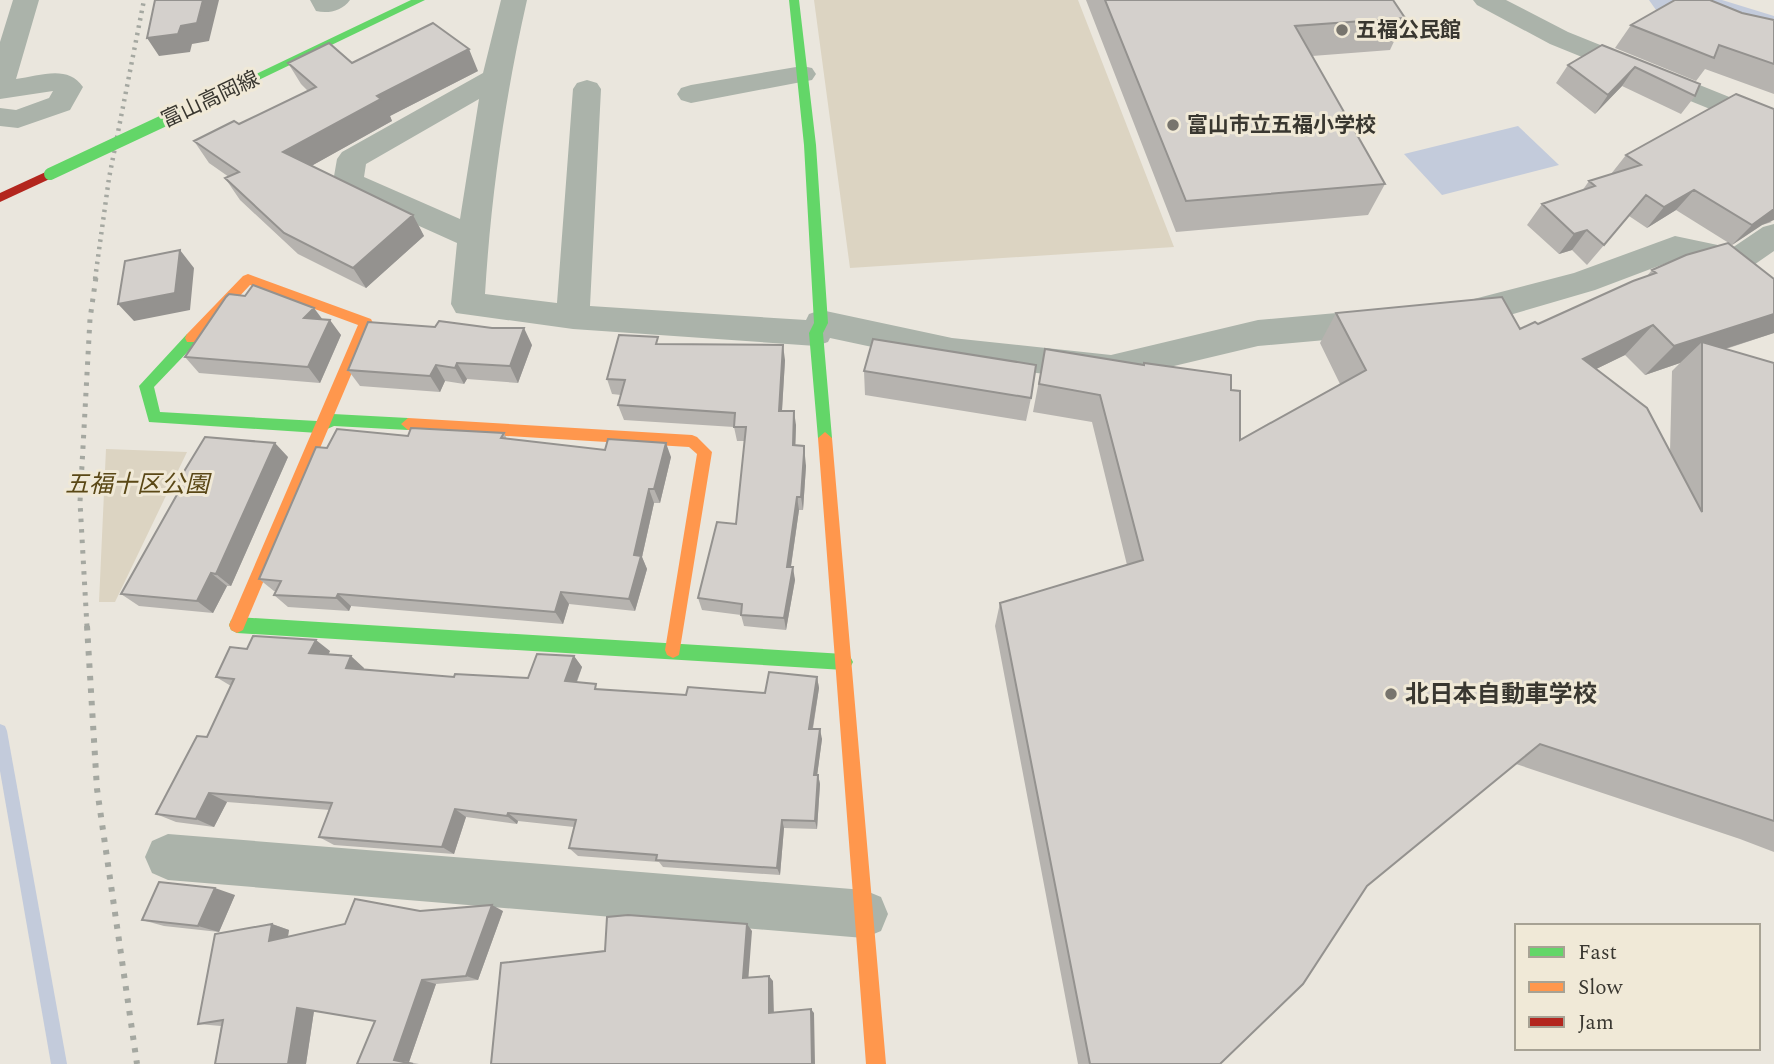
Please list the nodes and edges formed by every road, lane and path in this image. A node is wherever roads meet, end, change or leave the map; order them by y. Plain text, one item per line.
1 (26, 0) edge
2 (323, 0) edge
3 (337, 0) edge
4 (420, 0) edge
5 (514, 0) edge
6 (794, 0) edge
7 (1486, 0) edge
8 (802, 74) junction
9 (496, 77) junction
10 (0, 88) edge
11 (587, 89) dead end
12 (691, 94) dead end
13 (0, 117) edge
14 (1774, 126) edge
15 (0, 198) edge
16 (1774, 235) edge
17 (473, 237) junction
18 (573, 317) junction
19 (819, 328) junction
20 (324, 424) junction
21 (673, 650) junction
22 (844, 662) junction
23 (168, 857) dead end
24 (864, 914) junction
25 (876, 1064) edge

1 - 10 street
2 - 3 street
4 - 15 street, 富山高岡線, bridge
5 - 9 street
6 - 8 street
7 - 14 street
8 - 12 street
8 - 19 street
9 - 17 street
9 - 17 street
10 - 13 street
11 - 18 street
16 - 19 street
17 - 18 street
18 - 19 street
19 - 22 street
20 - 20 street
20 - 21 street
20 - 21 street
21 - 22 street
22 - 24 street
23 - 24 street
24 - 25 street

